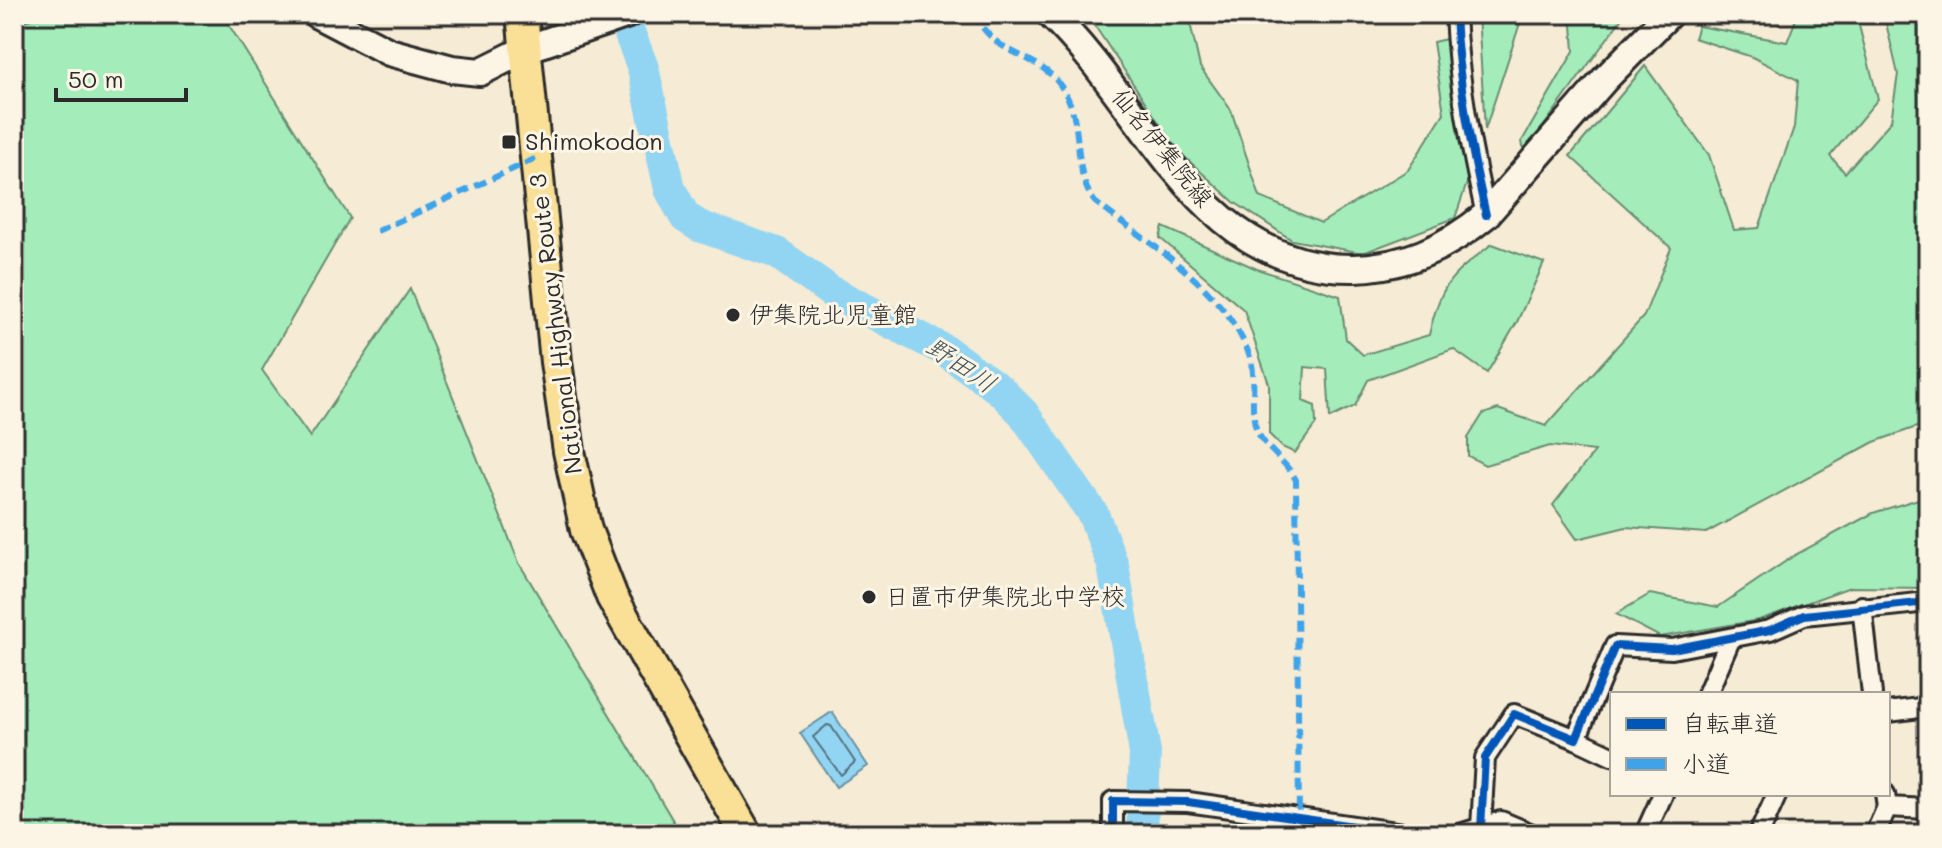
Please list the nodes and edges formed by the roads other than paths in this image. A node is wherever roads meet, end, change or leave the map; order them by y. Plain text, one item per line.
1 (316, 14) edge
2 (522, 14) edge
3 (1050, 14) edge
4 (1455, 14) edge
5 (1669, 14) edge
6 (616, 17) edge
7 (526, 49) junction
8 (1486, 215) junction
9 (1928, 602) edge
10 (1862, 606) junction
11 (1730, 640) junction
12 (1708, 692) edge
13 (1872, 692) edge
14 (1928, 707) edge
15 (1890, 712) edge
16 (1576, 739) junction
17 (1610, 755) edge
18 (1662, 796) edge
19 (1776, 796) edge
20 (1886, 801) edge
21 (1928, 809) edge
22 (1479, 831) edge
23 (746, 834) edge
24 (1113, 834) edge
25 (1409, 834) edge
26 (1460, 834) edge
27 (1532, 834) edge
28 (1645, 834) edge
29 (1759, 834) edge
30 (1875, 834) edge

1 - 7 main road
2 - 7 highway, National Highway Route 3
3 - 8 main road, 仙名伊集院線
4 - 8 street
5 - 8 main road, 仙名伊集院線
6 - 7 main road
7 - 23 highway, National Highway Route 3
9 - 10 street
10 - 11 street
10 - 13 street
11 - 12 street
11 - 16 street
14 - 15 street
16 - 17 street
16 - 22 street
18 - 28 street
19 - 29 street
20 - 21 street
20 - 30 street
22 - 26 street
22 - 27 street
24 - 25 street

